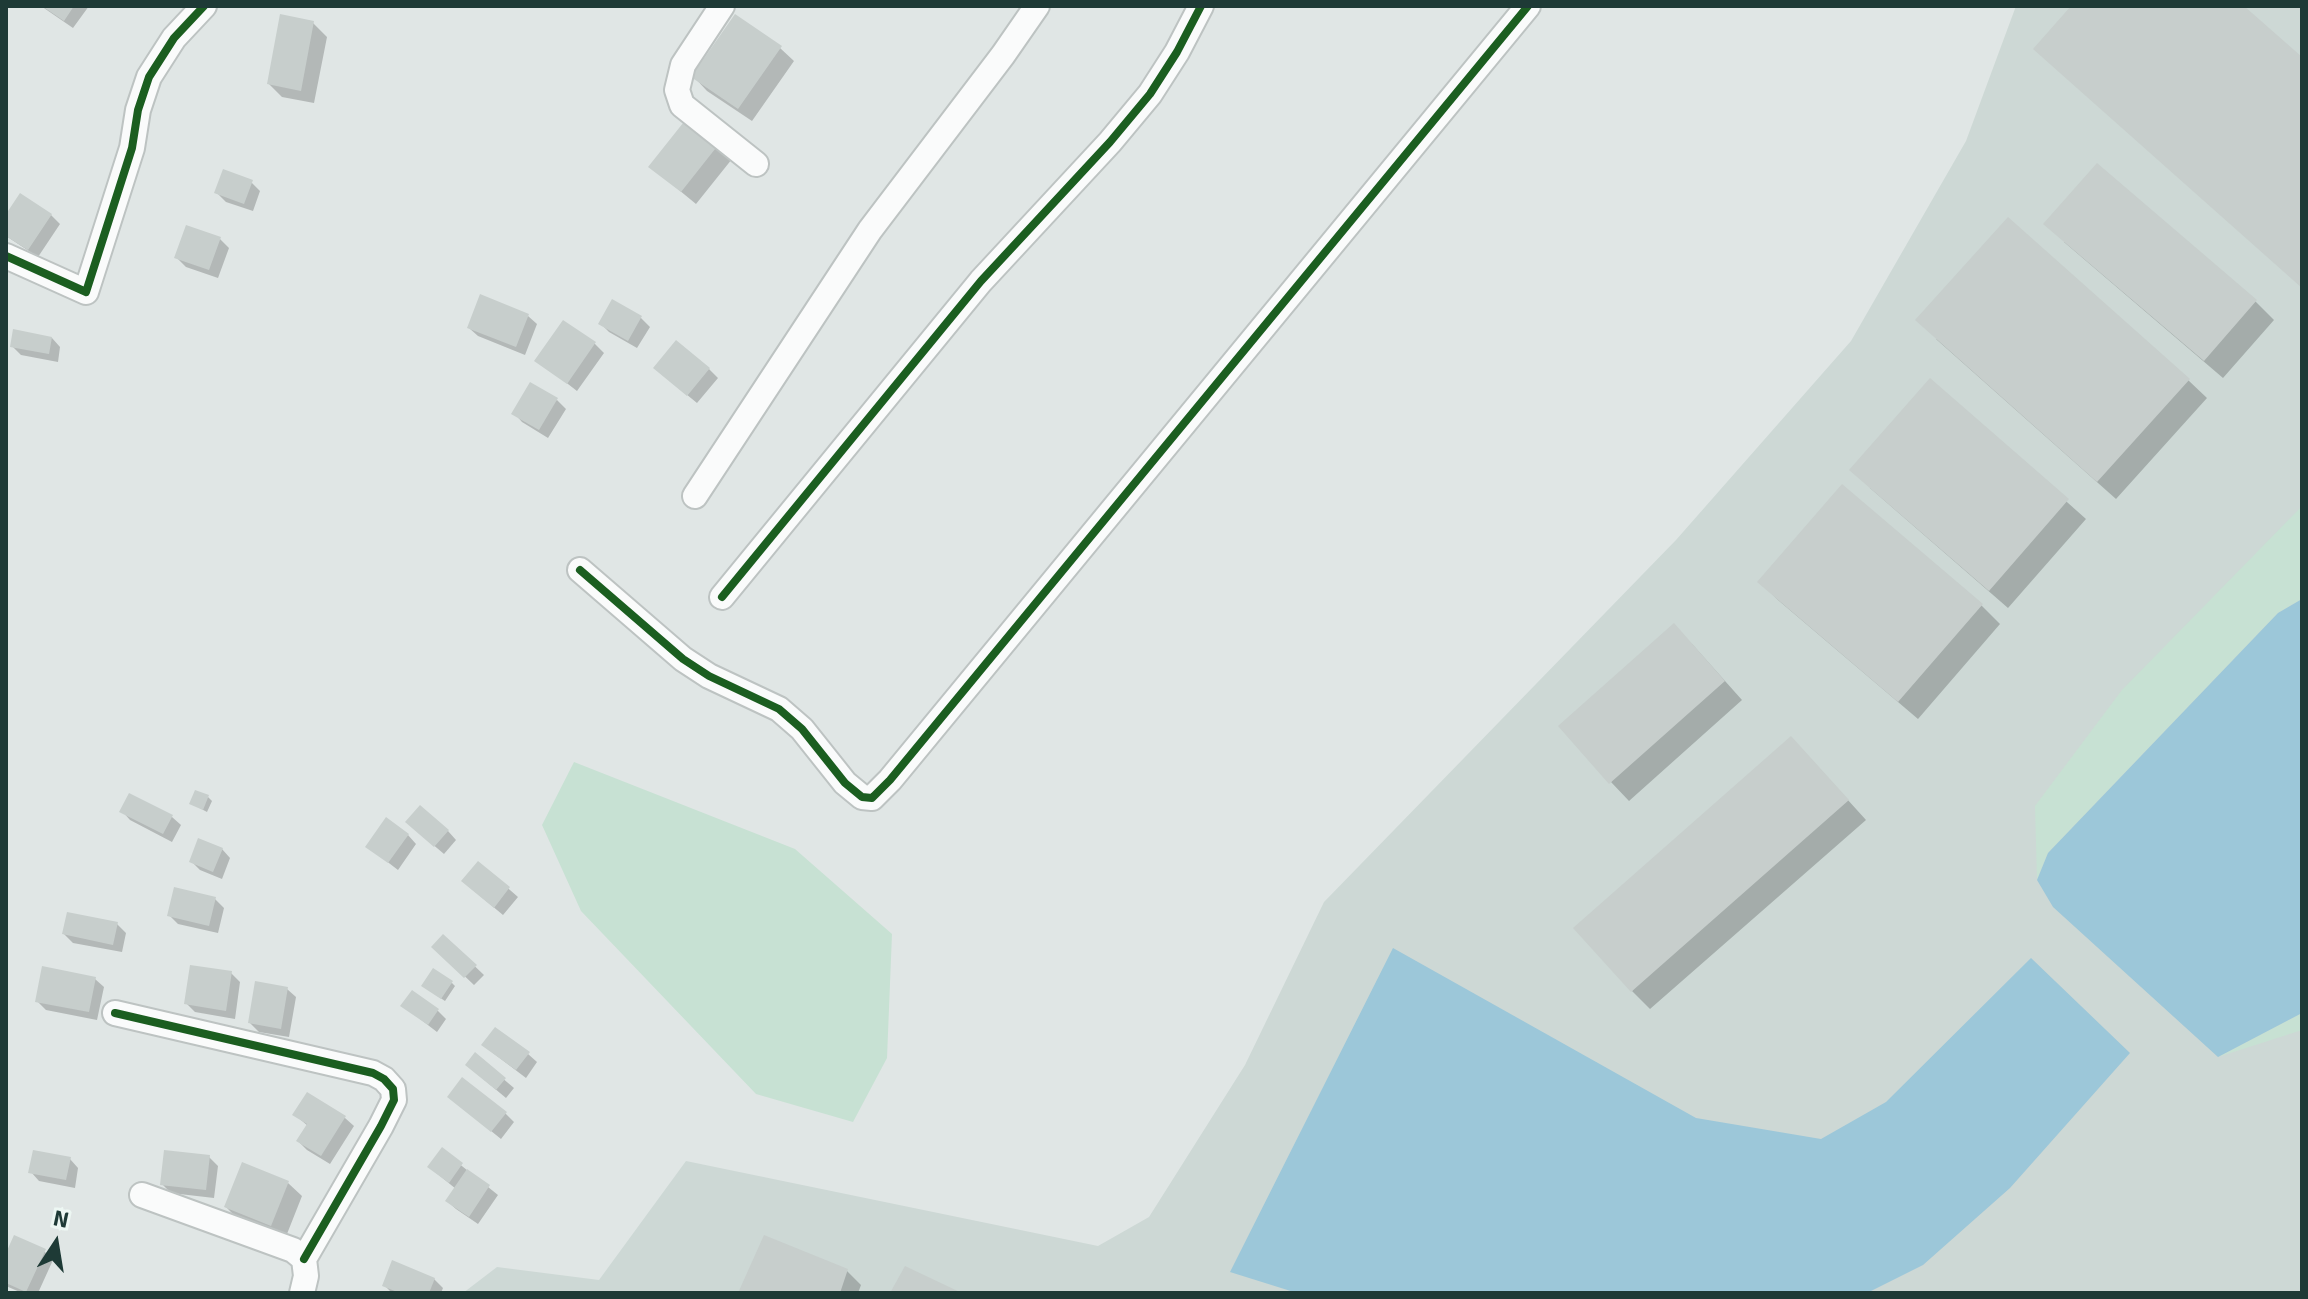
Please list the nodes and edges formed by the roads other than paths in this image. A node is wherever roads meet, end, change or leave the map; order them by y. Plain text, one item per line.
1 (204, 6) edge
2 (722, 6) edge
3 (1037, 6) edge
4 (1201, 6) edge
5 (1528, 6) edge
6 (756, 164) dead end
7 (6, 256) edge
8 (695, 496) dead end
9 (580, 570) dead end
10 (722, 597) dead end
11 (115, 1013) dead end
12 (142, 1195) dead end
13 (304, 1259) junction
14 (302, 1293) edge

1 - 7 street
2 - 6 street
3 - 8 street
4 - 10 street
5 - 9 street
11 - 13 street
12 - 13 street
13 - 14 street

